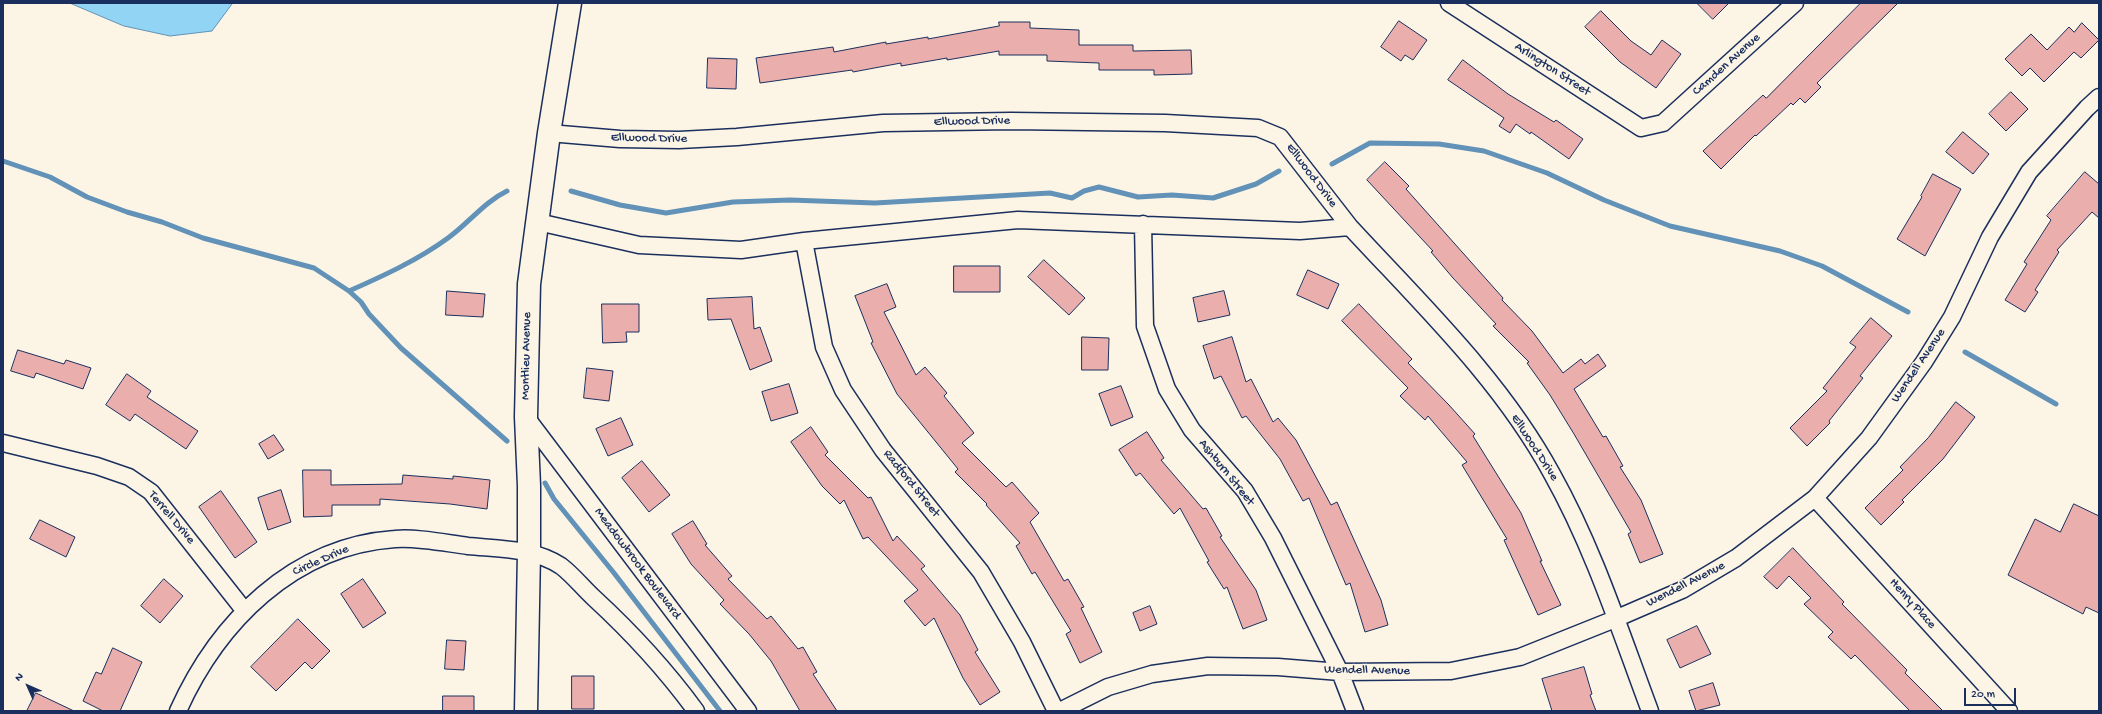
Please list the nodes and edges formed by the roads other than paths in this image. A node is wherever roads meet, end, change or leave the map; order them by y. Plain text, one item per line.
1 (570, 3) edge
2 (1449, 3) edge
3 (1795, 3) edge
4 (2099, 97) edge
5 (1657, 125) joint
6 (549, 133) junction
7 (538, 222) junction
8 (1144, 224) junction
9 (1350, 227) junction
10 (804, 241) junction
11 (526, 417) junction
12 (3, 443) edge
13 (1815, 498) junction
14 (529, 552) junction
15 (244, 610) junction
16 (1615, 619) junction
17 (1340, 672) junction
18 (178, 711) edge
19 (526, 711) edge
20 (696, 711) edge
21 (748, 711) edge
22 (1056, 711) edge
23 (1060, 711) edge
24 (1355, 711) edge
25 (1650, 711) edge
26 (2009, 711) edge

1 - 6 street, Montlieu Avenue
2 - 5 street, Arlington Street
3 - 5 street, Camden Avenue
4 - 13 street, Wendell Avenue
6 - 7 street, Montlieu Avenue
6 - 9 street, Ellwood Drive
7 - 10 street, Ellwood Drive
7 - 11 street, Montlieu Avenue
8 - 9 street, Ellwood Drive
8 - 10 street, Ellwood Drive
8 - 17 street, Ashburn Street
9 - 16 street, Ellwood Drive
10 - 22 street, Radford Street
11 - 14 street, Montlieu Avenue
11 - 21 street, Meadowbrook Boulevard
12 - 15 street, Terrell Drive
13 - 16 street, Wendell Avenue
13 - 26 street, Henry Place
14 - 15 street, Circle Drive
14 - 19 street, Montlieu Avenue
14 - 20 street
15 - 18 street, Circle Drive
16 - 17 street, Wendell Avenue
16 - 25 street, Ellwood Drive
17 - 23 street, Wendell Avenue
17 - 24 street, Ashburn Street

